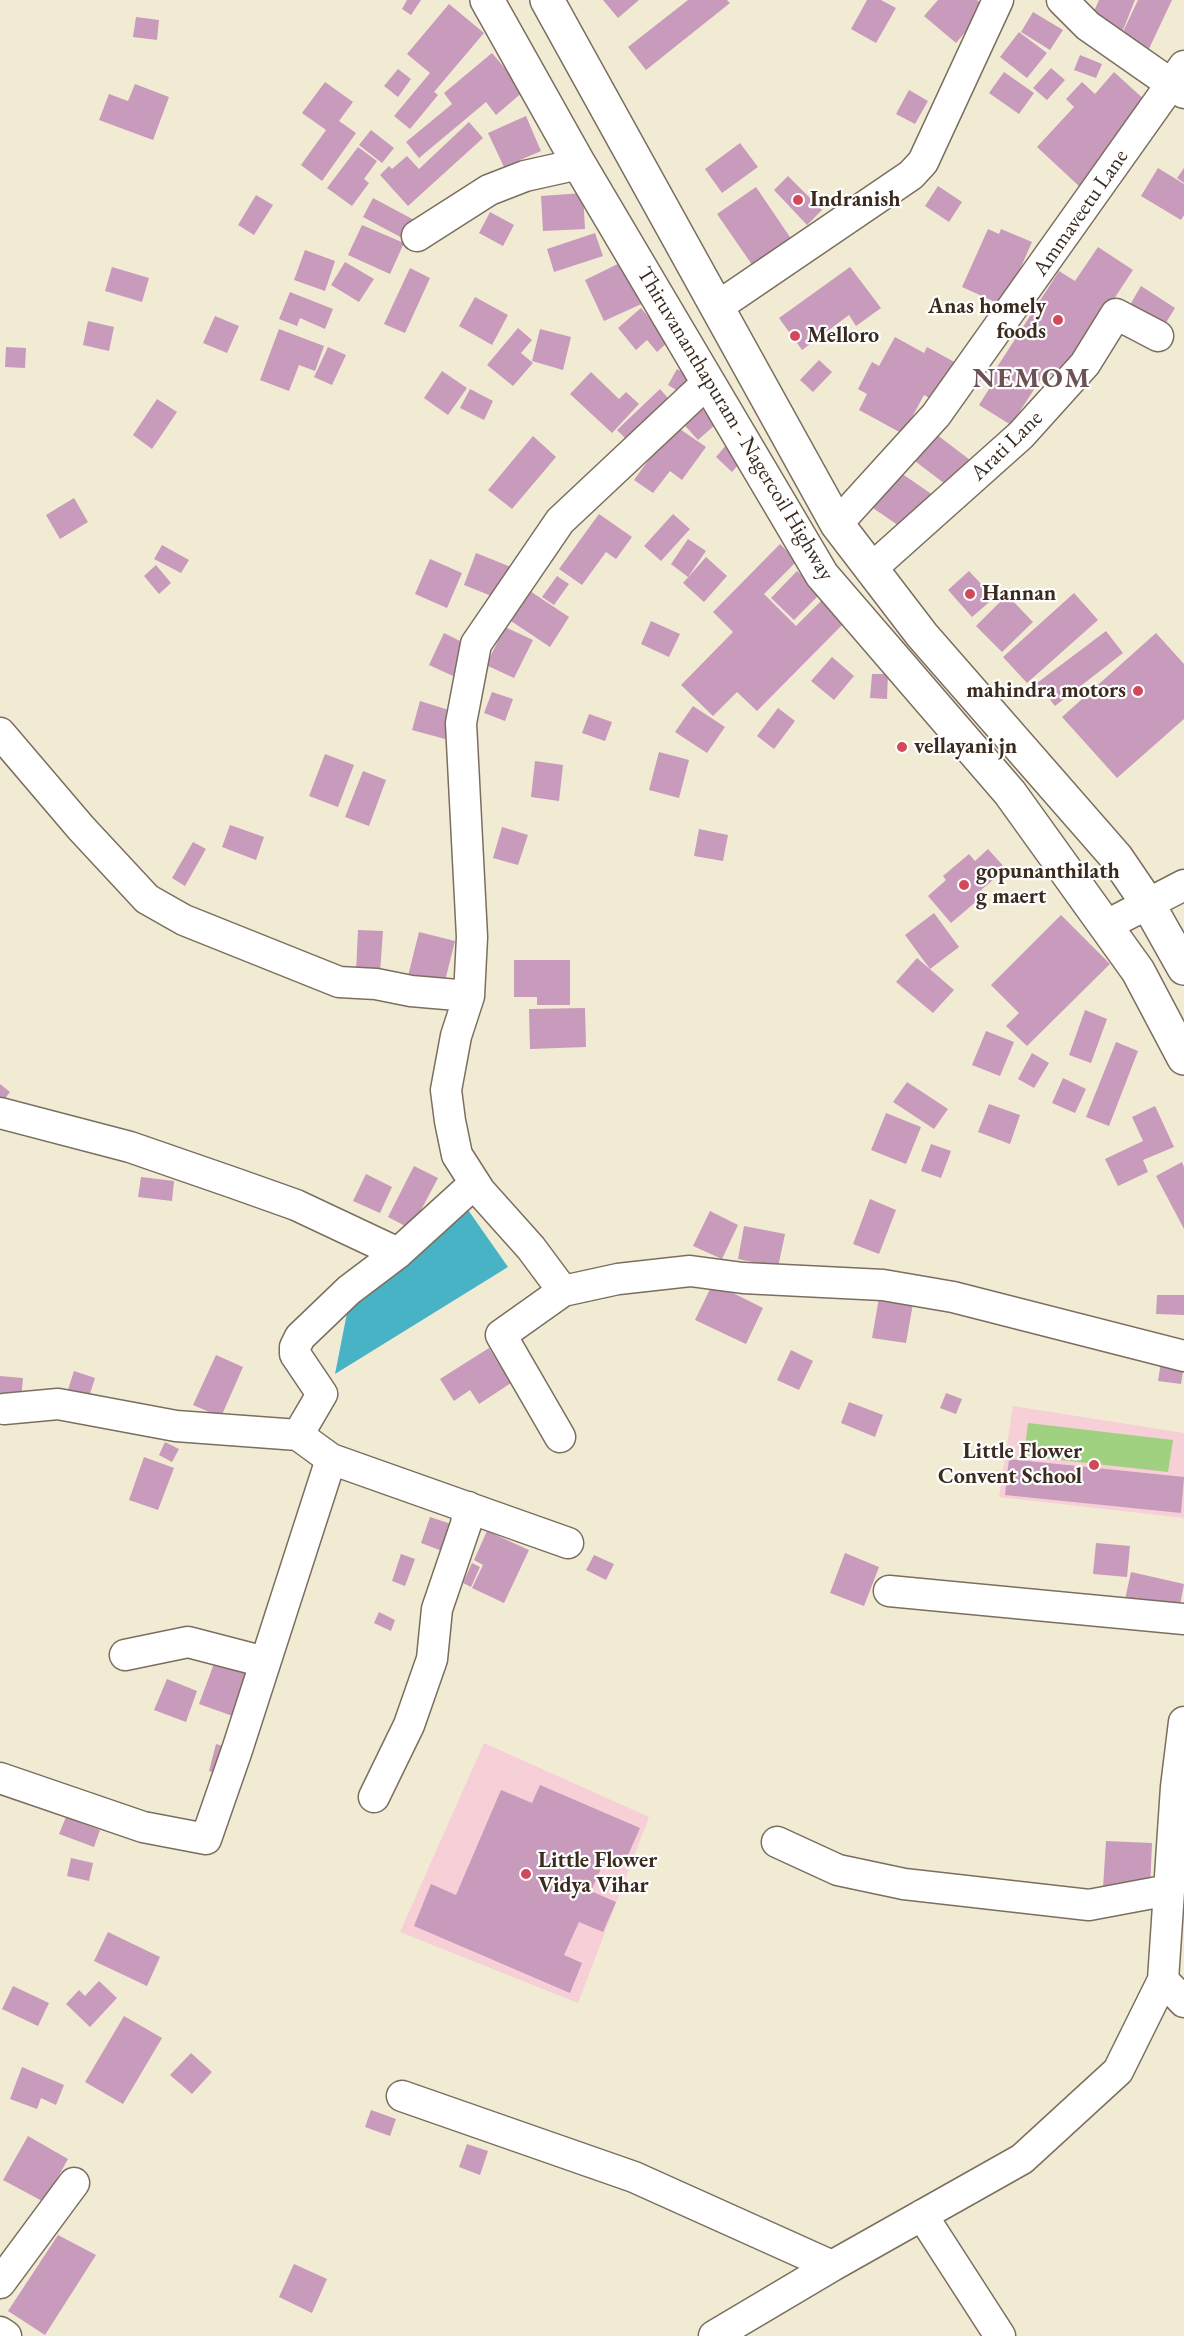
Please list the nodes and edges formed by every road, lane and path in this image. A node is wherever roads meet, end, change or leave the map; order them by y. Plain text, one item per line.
1 (487, 0) edge
2 (547, 0) edge
3 (998, 0) edge
4 (1062, 0) edge
5 (1180, 81) edge
6 (579, 164) junction
7 (417, 236) dead end
8 (717, 307) junction
9 (1158, 336) dead end
10 (707, 383) junction
11 (837, 524) junction
12 (871, 569) junction
13 (0, 733) edge
14 (1184, 885) edge
15 (1148, 904) junction
16 (1105, 926) junction
17 (1184, 968) edge
18 (468, 996) junction
19 (1184, 1058) edge
20 (0, 1113) edge
21 (476, 1183) junction
22 (398, 1252) junction
23 (563, 1292) junction
24 (1184, 1356) edge
25 (4, 1409) dead end
26 (298, 1435) junction
27 (560, 1437) dead end
28 (330, 1458) junction
29 (468, 1507) junction
30 (568, 1543) dead end
31 (889, 1591) dead end
32 (1184, 1619) edge
33 (125, 1655) dead end
34 (265, 1662) junction
35 (1184, 1722) edge
36 (0, 1778) edge
37 (374, 1797) dead end
38 (777, 1842) dead end
39 (1169, 1890) junction
40 (1163, 1980) junction
41 (1184, 2002) edge
42 (402, 2096) dead end
43 (74, 2183) dead end
44 (922, 2215) junction
45 (832, 2266) junction
46 (0, 2283) edge
47 (0, 2332) edge
48 (6, 2336) edge
49 (714, 2336) edge
50 (1000, 2336) edge

1 - 6 main road, Thiruvananthapuram - Nagercoil Highway
2 - 8 main road, Thiruvananthapuram - Nagercoil Highway
3 - 8 street
4 - 5 street
5 - 11 street, Ammaveetu Lane
6 - 7 street
6 - 10 main road, Thiruvananthapuram - Nagercoil Highway
8 - 11 main road, Thiruvananthapuram - Nagercoil Highway
9 - 12 street, Arati Lane
10 - 16 main road, Thiruvananthapuram - Nagercoil Highway
10 - 18 street
11 - 12 main road, Thiruvananthapuram - Nagercoil Highway
12 - 15 main road, Thiruvananthapuram - Nagercoil Highway
13 - 18 street
14 - 15 street
15 - 16 street
15 - 17 main road, Thiruvananthapuram - Nagercoil Highway
16 - 19 main road, Thiruvananthapuram - Nagercoil Highway
18 - 21 street
20 - 22 street
21 - 22 street
21 - 23 street
22 - 26 street
23 - 24 street
23 - 27 street
25 - 26 street
26 - 28 street
28 - 29 street
28 - 34 street
29 - 30 street
29 - 37 street
31 - 32 street
33 - 34 street
34 - 36 street
35 - 39 street
38 - 39 street
39 - 40 street
40 - 41 street
40 - 44 street
42 - 45 street
43 - 46 street
44 - 45 street
44 - 50 street
45 - 49 street
47 - 48 street

